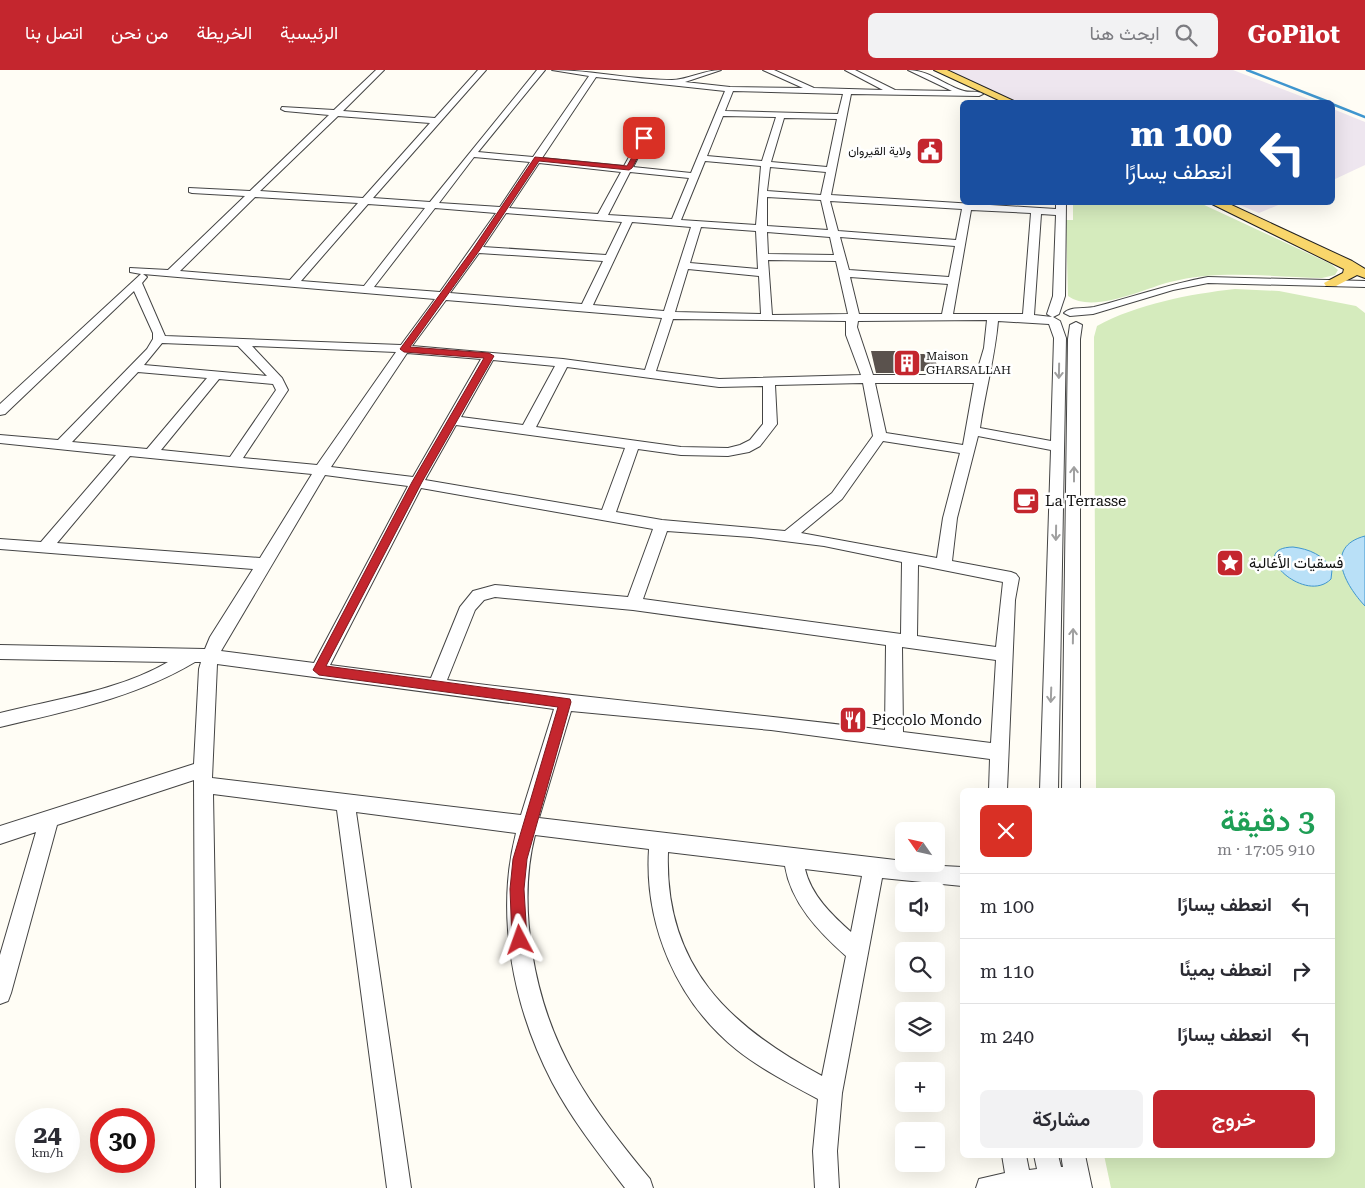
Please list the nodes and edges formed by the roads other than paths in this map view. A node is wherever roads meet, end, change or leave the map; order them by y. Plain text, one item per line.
1 (380, 70) edge
2 (482, 70) edge
3 (541, 70) edge
4 (556, 70) edge
5 (629, 70) edge
6 (717, 70) edge
7 (768, 70) edge
8 (849, 70) edge
9 (912, 70) edge
10 (928, 70) edge
11 (939, 70) edge
12 (794, 72) dead end
13 (593, 75) junction
14 (781, 76) junction
15 (606, 77) junction
16 (669, 83) junction
17 (730, 89) junction
18 (819, 92) junction
19 (847, 92) junction
20 (896, 93) junction
21 (963, 94) junction
22 (979, 94) junction
23 (996, 99) edge
24 (285, 109) dead end
25 (335, 113) junction
26 (721, 113) junction
27 (781, 115) junction
28 (841, 116) junction
29 (437, 121) junction
30 (652, 123) dead end
31 (472, 154) junction
32 (537, 158) junction
33 (702, 158) junction
34 (764, 163) junction
35 (629, 168) junction
36 (830, 170) junction
37 (694, 176) junction
38 (192, 190) dead end
39 (252, 194) junction
40 (762, 194) junction
41 (825, 199) junction
42 (366, 201) junction
43 (432, 205) junction
44 (1220, 205) edge
45 (1237, 205) edge
46 (967, 207) junction
47 (1061, 207) edge
48 (502, 211) junction
49 (1036, 211) junction
50 (601, 218) junction
51 (628, 220) junction
52 (675, 223) junction
53 (697, 225) junction
54 (761, 229) junction
55 (836, 234) junction
56 (960, 243) junction
57 (476, 250) junction
58 (763, 256) junction
59 (610, 258) junction
60 (840, 258) junction
61 (1347, 264) junction
62 (1365, 264) edge
63 (683, 265) junction
64 (134, 270) dead end
65 (148, 271) junction
66 (764, 272) junction
67 (170, 273) junction
68 (843, 273) junction
69 (1365, 274) edge
70 (953, 281) junction
71 (136, 283) junction
72 (293, 283) junction
73 (1303, 283) junction
74 (1331, 283) junction
75 (1365, 284) edge
76 (367, 289) junction
77 (1365, 291) edge
78 (442, 296) junction
79 (1059, 296) junction
80 (586, 307) junction
81 (668, 315) junction
82 (947, 317) junction
83 (992, 317) junction
84 (767, 318) junction
85 (853, 318) junction
86 (1031, 318) junction
87 (1054, 318) junction
88 (1073, 318) junction
89 (159, 339) junction
90 (241, 342) junction
91 (404, 349) junction
92 (489, 356) junction
93 (563, 363) junction
94 (135, 368) junction
95 (216, 375) junction
96 (649, 375) junction
97 (868, 379) junction
98 (981, 379) junction
99 (278, 381) junction
100 (769, 383) junction
101 (0, 411) edge
102 (453, 420) junction
103 (528, 430) junction
104 (973, 431) junction
105 (880, 436) junction
106 (3, 443) edge
107 (62, 444) junction
108 (633, 444) junction
109 (1058, 447) junction
110 (128, 450) junction
111 (967, 450) junction
112 (151, 452) junction
113 (235, 460) junction
114 (322, 469) junction
115 (417, 482) junction
116 (606, 516) junction
117 (662, 525) junction
118 (788, 536) junction
119 (0, 544) edge
120 (45, 547) junction
121 (910, 557) junction
122 (944, 563) junction
123 (263, 564) junction
124 (633, 604) junction
125 (901, 642) junction
126 (0, 652) edge
127 (1005, 655) junction
128 (201, 656) junction
129 (319, 670) junction
130 (437, 684) junction
131 (565, 702) junction
132 (0, 720) edge
133 (894, 739) junction
134 (999, 752) junction
135 (204, 777) junction
136 (998, 788) edge
137 (1049, 788) edge
138 (1071, 788) edge
139 (345, 801) junction
140 (49, 819) junction
141 (529, 824) junction
142 (0, 835) edge
143 (659, 840) junction
144 (794, 857) junction
145 (874, 868) junction
146 (960, 876) edge
147 (8, 942) edge
148 (857, 951) junction
149 (0, 993) edge
150 (830, 1093) junction
151 (1015, 1158) edge
152 (1074, 1158) edge
153 (1050, 1174) edge
154 (1019, 1183) junction
155 (1080, 1184) edge
156 (208, 1188) edge
157 (399, 1188) edge
158 (641, 1188) edge
159 (827, 1188) edge
160 (988, 1188) edge

1 - 25 street
2 - 29 street
3 - 31 street
4 - 13 street
5 - 15 street
6 - 16 street
7 - 14 street
8 - 20 street
9 - 21 street
10 - 22 main road
11 - 23 main road
12 - 14 street
13 - 15 street
13 - 32 street
14 - 18 street
15 - 16 street
16 - 17 street
17 - 18 street
17 - 26 street
18 - 19 street
19 - 20 street
19 - 28 street
20 - 21 street
21 - 22 street
22 - 23 main road
24 - 25 street
25 - 29 street
25 - 39 street
26 - 27 street
26 - 33 street
27 - 28 street
27 - 34 street
28 - 36 street
29 - 42 street
30 - 35 street
31 - 32 street
31 - 43 street
32 - 35 street
32 - 48 street
33 - 34 street
33 - 37 street
34 - 36 street
34 - 40 street
35 - 37 street
35 - 50 street
36 - 41 street
37 - 52 street
38 - 39 street
39 - 42 street
39 - 67 street
40 - 41 street
40 - 54 street
41 - 46 street
41 - 55 street
42 - 43 street
42 - 72 street
43 - 48 street
43 - 76 street
44 - 61 main road
45 - 62 main road
46 - 49 street
46 - 56 street
47 - 49 street
47 - 79 street
48 - 50 street
48 - 57 street
49 - 86 street
50 - 51 street
51 - 52 street
51 - 59 street
52 - 53 street
53 - 54 street
53 - 63 street
54 - 55 street
54 - 58 street
55 - 56 street
55 - 60 street
56 - 70 street
57 - 59 street
57 - 78 street
58 - 60 street
58 - 66 street
59 - 80 street
60 - 68 street
61 - 69 main road
61 - 74 main road
63 - 66 street
63 - 81 street
64 - 65 street
65 - 67 street
65 - 71 street
66 - 84 street
67 - 72 street
68 - 70 street
68 - 85 street
70 - 82 street
71 - 89 street
71 - 101 street
72 - 76 street
73 - 74 street
73 - 77 street
73 - 88 street
74 - 75 street
76 - 78 street
78 - 80 street
78 - 91 street
79 - 87 street
79 - 88 street
80 - 81 street
81 - 84 street
81 - 96 street
82 - 83 street
82 - 85 street
83 - 86 street
83 - 98 street
84 - 85 street
85 - 97 street
86 - 87 street
87 - 88 street
87 -> 109 street
138 -> 88 street
89 - 90 street
89 - 94 street
90 - 91 street
90 - 99 street
91 - 92 street
91 - 114 street
92 - 93 street
92 - 102 street
93 - 96 street
93 - 103 street
94 - 95 street
94 - 107 street
95 - 99 street
95 - 112 street
96 - 100 street
97 - 98 street
97 - 100 street
97 - 105 street
98 - 104 street
99 - 113 street
100 - 108 street
102 - 103 street
102 - 115 street
103 - 108 street
104 - 109 street
104 - 111 street
105 - 111 street
105 - 118 street
106 - 107 street
107 - 110 street
108 - 116 street
109 -> 137 street
110 - 112 street
110 - 120 street
111 - 122 street
112 - 113 street
113 - 114 street
114 - 115 street
114 - 123 street
115 - 116 street
115 - 129 street
116 - 117 street
117 - 118 street
117 - 124 street
118 - 121 street
119 - 120 street
120 - 123 street
121 - 122 street
121 - 125 street
122 - 127 street
123 - 128 street
124 - 125 street
124 - 130 street
125 - 127 street
125 - 133 street
126 - 128 street
127 - 134 street
128 - 129 street
128 - 132 street
128 - 135 street
129 - 130 street
130 - 131 street
131 - 133 street
131 - 141 street
133 - 134 street
134 - 136 street
135 - 139 street
135 - 140 street
135 - 156 street
139 - 141 street
139 - 157 street
140 - 142 street
140 - 147 street
141 - 143 street
141 - 158 street
143 - 144 street
143 - 150 street
144 - 145 street
144 - 148 street
145 - 146 street
145 - 148 street
147 - 149 street
148 - 150 street
150 - 159 street
151 - 154 street
152 - 155 street
153 - 154 street
153 - 155 street
154 - 160 street

